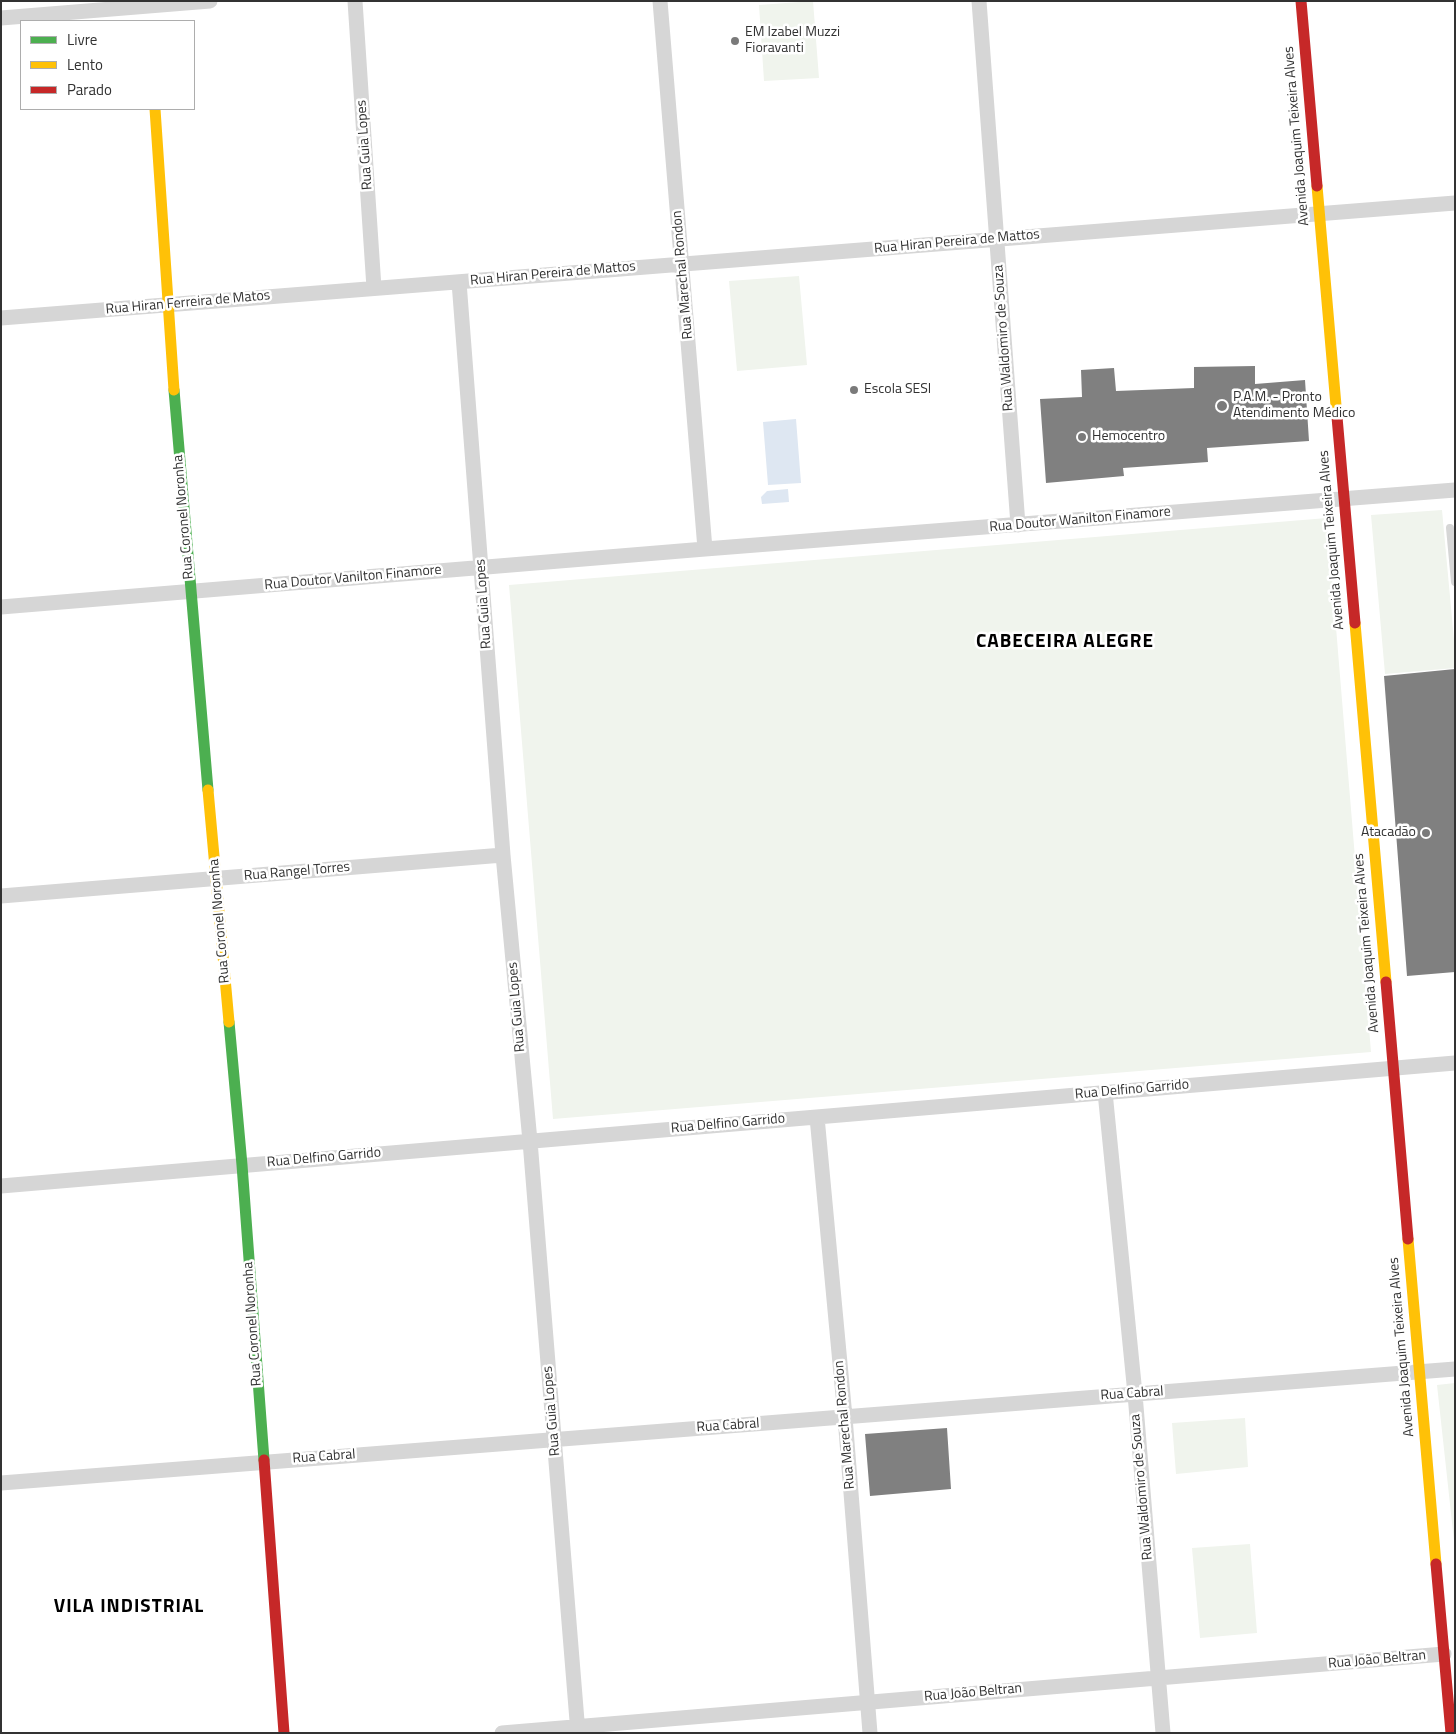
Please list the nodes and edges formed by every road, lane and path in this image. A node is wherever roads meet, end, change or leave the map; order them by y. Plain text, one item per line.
1 (210, 1) edge
2 (355, 1) edge
3 (660, 1) edge
4 (979, 1) edge
5 (1301, 1) edge
6 (34, 8) edge
7 (149, 14) edge
8 (1, 18) edge
9 (155, 110) edge
10 (1455, 202) edge
11 (1319, 213) junction
12 (996, 239) junction
13 (682, 264) junction
14 (459, 282) junction
15 (374, 288) junction
16 (167, 305) junction
17 (1, 318) edge
18 (1455, 490) edge
19 (1344, 499) junction
20 (1018, 525) junction
21 (1450, 528) dead end
22 (705, 549) junction
23 (482, 568) junction
24 (1455, 582) edge
25 (190, 591) junction
26 (1, 607) edge
27 (503, 855) junction
28 (216, 878) junction
29 (1, 896) edge
30 (1455, 1063) edge
31 (1393, 1068) junction
32 (1106, 1092) junction
33 (817, 1117) junction
34 (530, 1141) junction
35 (242, 1165) junction
36 (1, 1186) edge
37 (1455, 1369) edge
38 (1420, 1372) junction
39 (1134, 1394) junction
40 (845, 1417) junction
41 (555, 1439) junction
42 (264, 1462) junction
43 (1, 1483) edge
44 (1444, 1654) junction
45 (1158, 1678) junction
46 (868, 1702) junction
47 (578, 1730) edge
48 (284, 1733) edge
49 (502, 1733) edge
50 (870, 1733) edge
51 (1163, 1733) edge
52 (1451, 1733) edge

1 - 7 street
2 - 15 street, Rua Guia Lopes
3 - 13 street, Rua Marechal Rondon
4 - 12 street, Rua Waldomiro de Souza
5 - 11 street, Avenida Joaquim Teixeira Alves
6 - 7 street
6 - 8 street
9 - 16 street, Rua Coronel Noronha
10 - 11 street, Rua Hiran Pereira de Mattos
11 - 12 street, Rua Hiran Pereira de Mattos
11 - 19 street, Avenida Joaquim Teixeira Alves
12 - 13 street, Rua Hiran Pereira de Mattos
12 - 20 street, Rua Waldomiro de Souza
13 - 14 street, Rua Hiran Pereira de Mattos
13 - 22 street, Rua Marechal Rondon
14 - 15 street, Rua Hiran Pereira de Mattos
14 - 23 street, Rua Guia Lopes
15 - 16 street, Rua Hiran Ferreira de Matos
16 - 17 street, Rua Hiran Ferreira de Matos
16 - 25 street, Rua Coronel Noronha
18 - 19 street, Rua Doutor Wanilton Finamore
19 - 20 street, Rua Doutor Wanilton Finamore
19 - 31 street, Avenida Joaquim Teixeira Alves
20 - 22 street, Rua Doutor Wanilton Finamore
21 - 24 lane
22 - 23 street, Rua Doutor Vanilton Finamore
23 - 25 street, Rua Doutor Vanilton Finamore
23 - 27 street, Rua Guia Lopes
25 - 26 street, Rua Doutor Vanilton Finamore
25 - 28 street, Rua Coronel Noronha
27 - 28 street, Rua Rangel Torres
27 - 34 street, Rua Guia Lopes
28 - 29 street, Rua Rangel Torres
28 - 35 street, Rua Coronel Noronha
30 - 31 street, Rua Delfino Garrido
31 - 32 street, Rua Delfino Garrido
31 - 38 street, Avenida Joaquim Teixeira Alves
32 - 33 street, Rua Delfino Garrido
32 - 39 street, Rua Waldomiro de Souza
33 - 34 street, Rua Delfino Garrido
33 - 40 street, Rua Marechal Rondon
34 - 35 street, Rua Delfino Garrido
34 - 41 street, Rua Guia Lopes
35 - 36 street, Rua Delfino Garrido
35 - 42 street, Rua Coronel Noronha
37 - 38 street, Rua Cabral
38 - 39 street, Rua Cabral
38 - 44 street, Avenida Joaquim Teixeira Alves
39 - 40 street, Rua Cabral
39 - 45 street, Rua Waldomiro de Souza
40 - 41 street, Rua Cabral
40 - 46 street, Rua Marechal Rondon
41 - 42 street, Rua Cabral
41 - 47 street, Rua Guia Lopes
42 - 43 street, Rua Cabral
42 - 48 street, Rua Coronel Noronha
44 - 45 street, Rua João Beltran
44 - 52 street, Avenida Joaquim Teixeira Alves
45 - 46 street, Rua João Beltran
45 - 51 street, Rua Waldomiro de Souza
46 - 47 street, Rua João Beltran
46 - 50 street, Rua Marechal Rondon
47 - 49 street, Rua João Beltran

